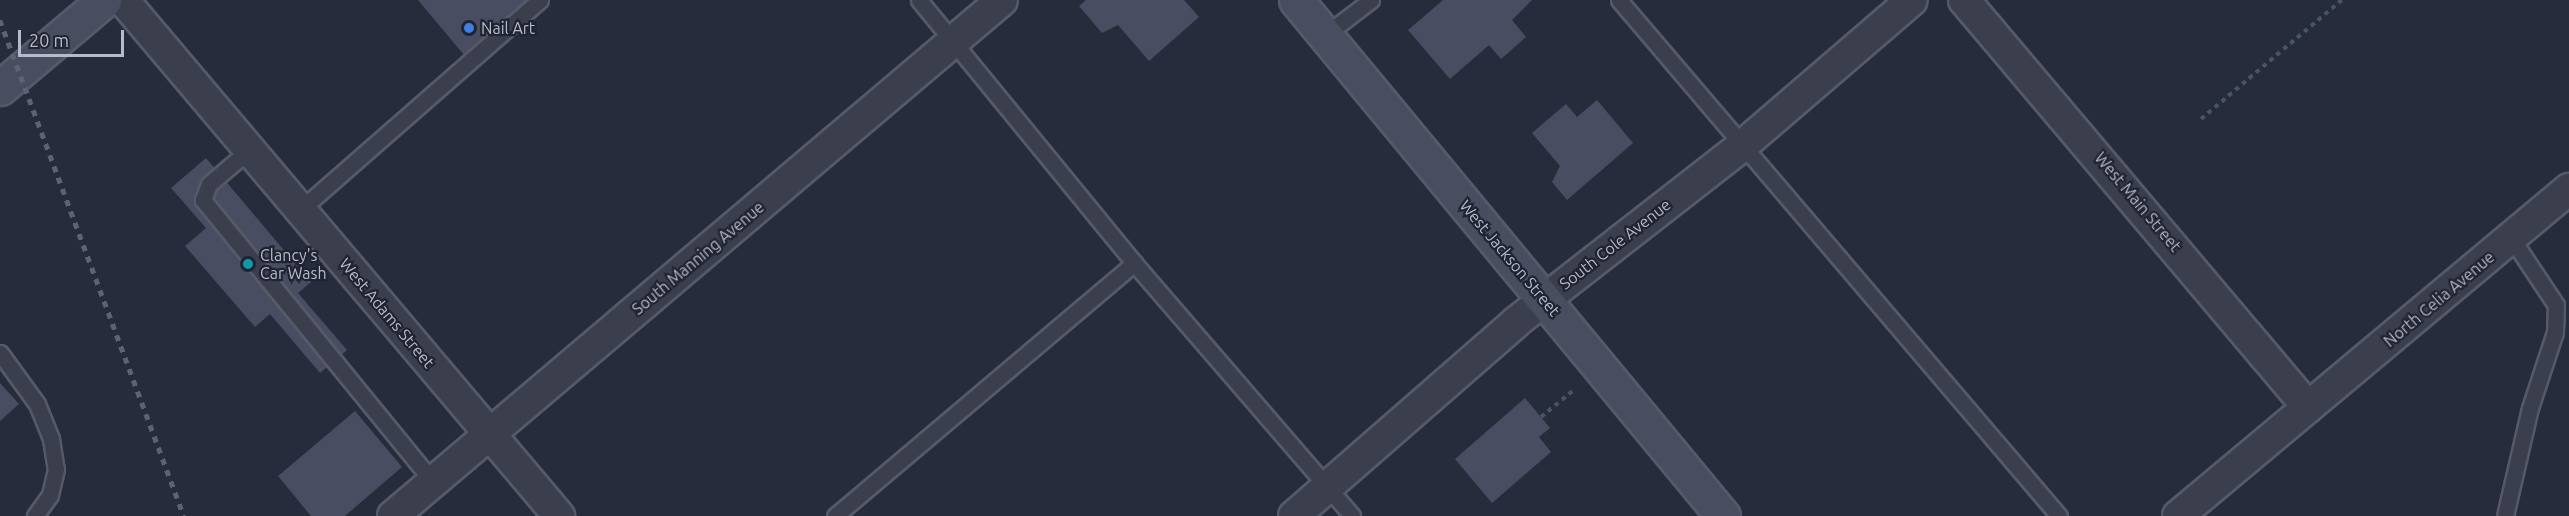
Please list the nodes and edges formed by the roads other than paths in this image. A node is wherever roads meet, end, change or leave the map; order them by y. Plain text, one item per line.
1 (104, 0) edge
2 (123, 0) edge
3 (540, 0) edge
4 (919, 0) edge
5 (1002, 0) edge
6 (1296, 0) edge
7 (1371, 0) edge
8 (1619, 0) edge
9 (1912, 0) edge
10 (1964, 0) edge
11 (1325, 35) junction
12 (950, 44) junction
13 (0, 88) edge
14 (1741, 147) junction
15 (249, 150) junction
16 (2569, 189) edge
17 (300, 210) junction
18 (2512, 239) junction
19 (1134, 263) junction
20 (1544, 300) junction
21 (0, 353) edge
22 (2308, 407) junction
23 (490, 436) junction
24 (434, 483) junction
25 (1329, 487) junction
26 (34, 516) edge
27 (393, 516) edge
28 (558, 516) edge
29 (835, 516) edge
30 (1294, 516) edge
31 (1352, 516) edge
32 (1723, 516) edge
33 (2059, 516) edge
34 (2178, 516) edge
35 (2505, 516) edge

1 - 13 main road
2 - 15 street, West Adams Street
3 - 17 lane
4 - 12 lane
5 - 12 street, South Manning Avenue
6 - 11 main road, West Jackson Street
7 - 11 lane
8 - 14 lane
9 - 14 street, South Cole Avenue
10 - 22 street, West Main Street
11 - 20 main road, West Jackson Street
12 - 19 lane
12 - 23 street, South Manning Avenue
14 - 20 street, South Cole Avenue
14 - 33 lane
15 - 17 street, West Adams Street
15 - 24 lane
16 - 18 street, North Celia Avenue
17 - 23 street, West Adams Street
18 - 22 street, North Celia Avenue
18 - 35 lane
19 - 25 lane
19 - 29 lane
20 - 25 street, South Cole Avenue
20 - 32 main road, West Jackson Street
21 - 26 lane
22 - 34 street, North Celia Avenue
23 - 24 street, South Manning Avenue
23 - 28 street, West Adams Street
24 - 27 street, South Manning Avenue
25 - 30 street, South Cole Avenue
25 - 31 lane

